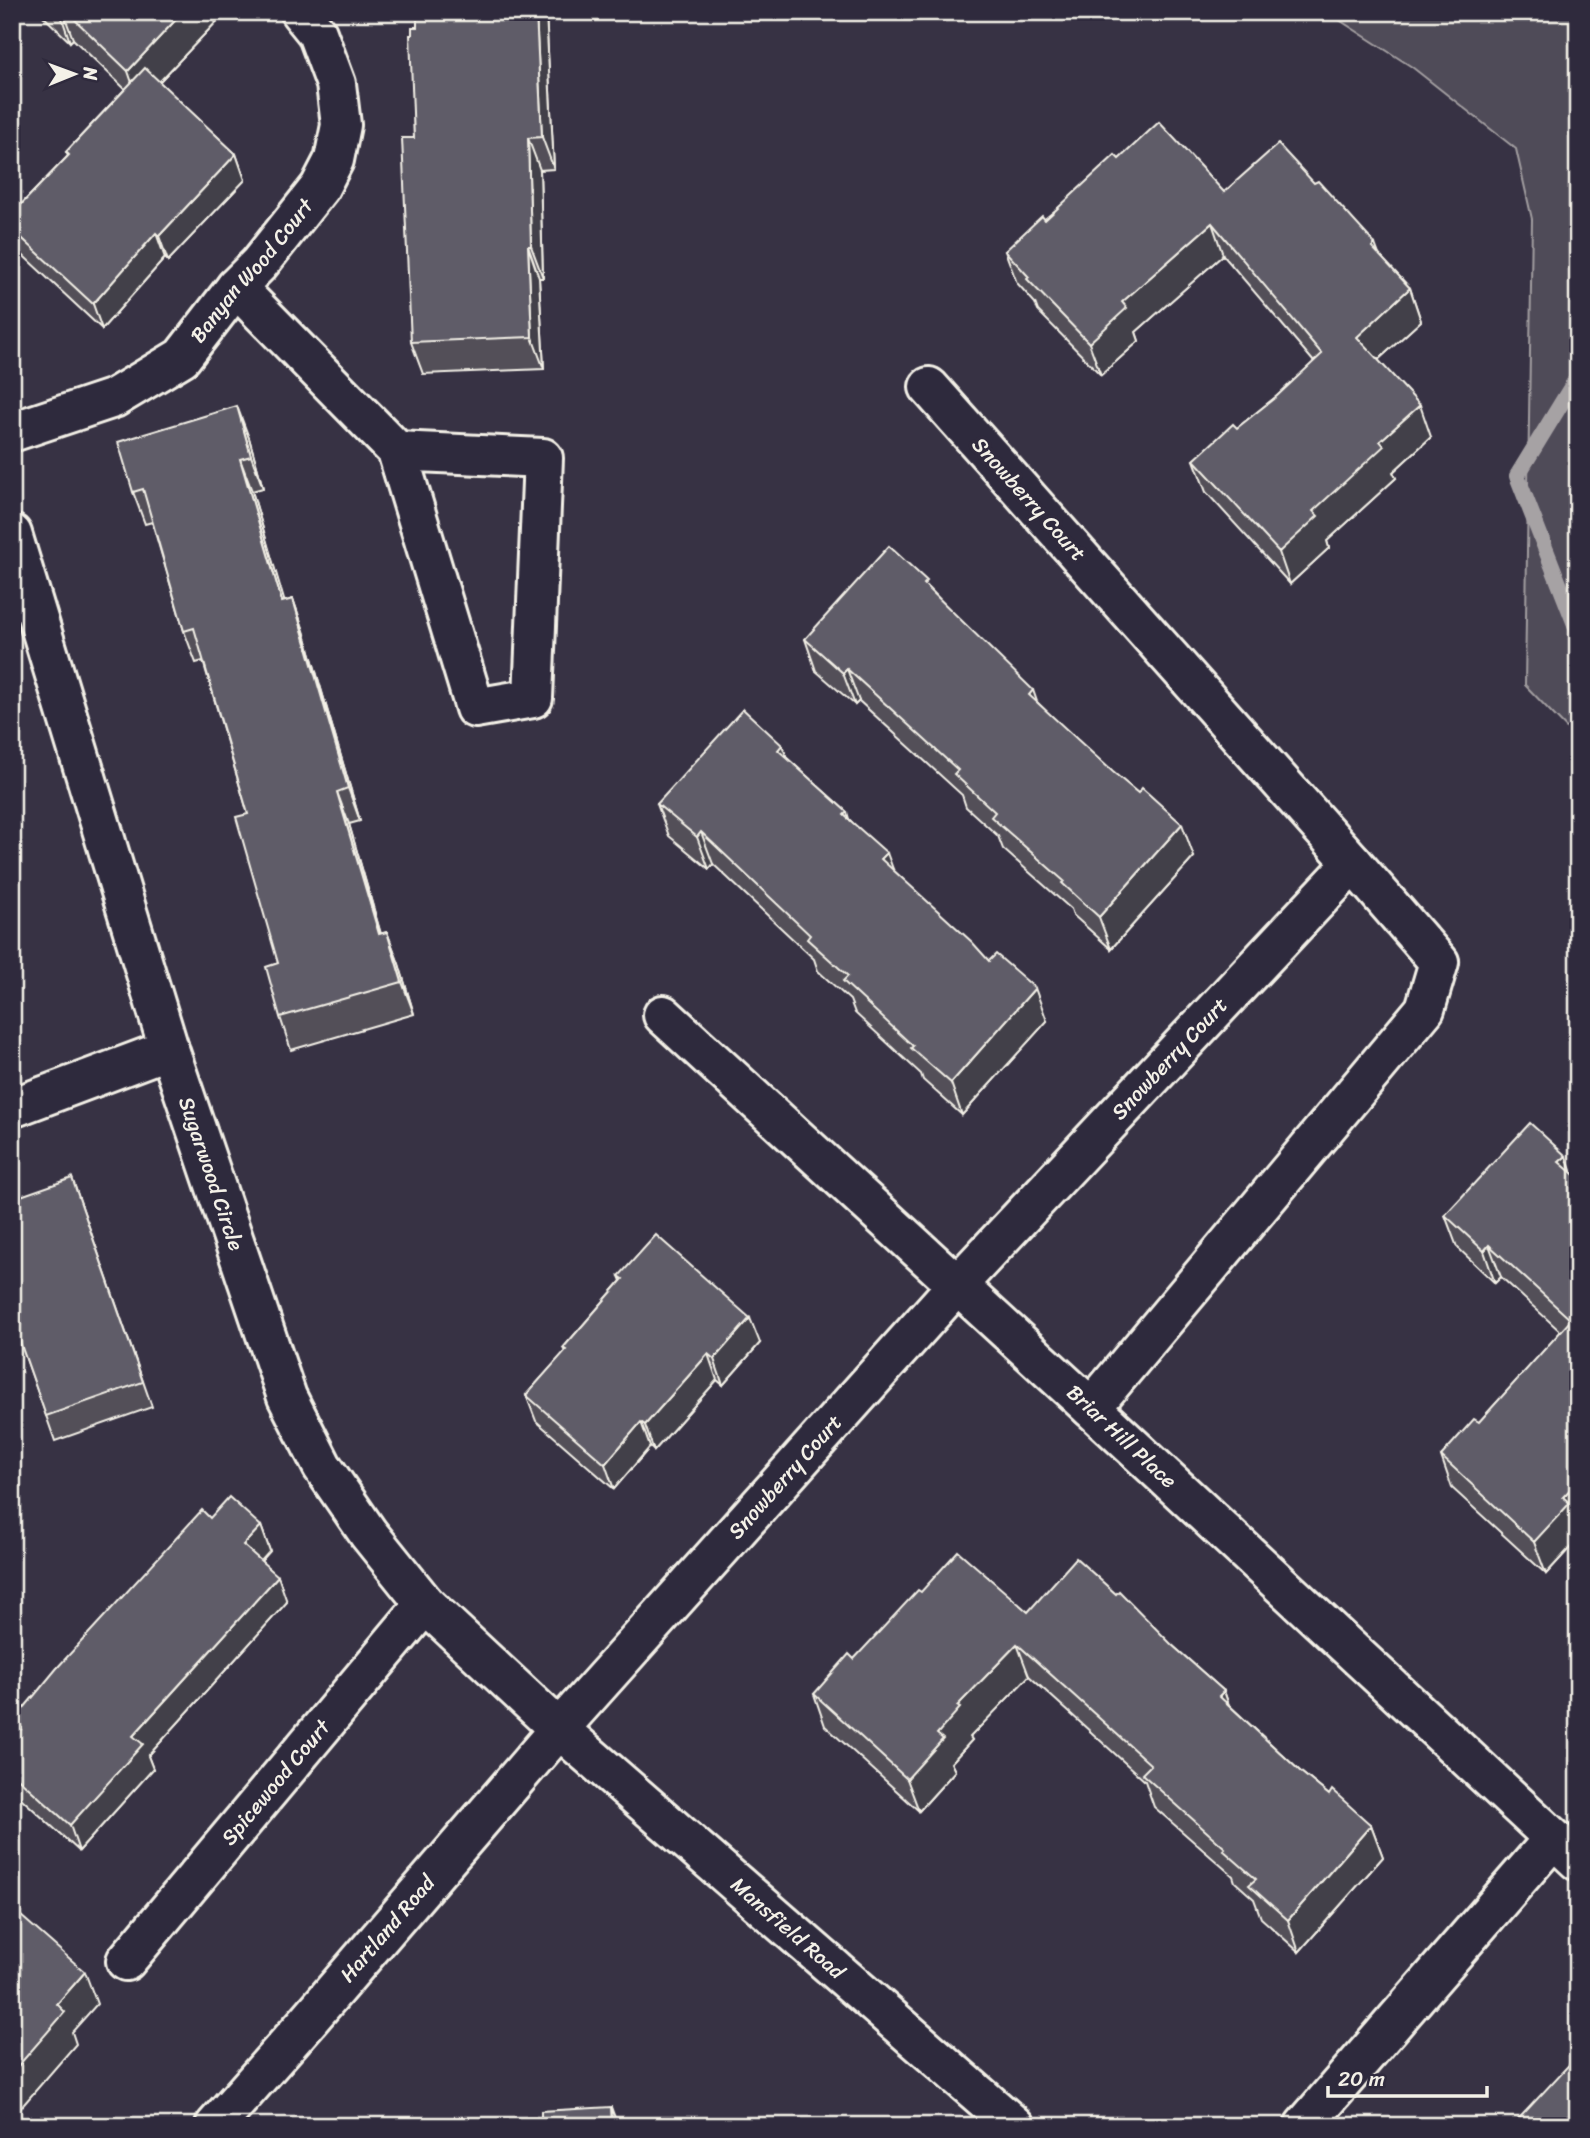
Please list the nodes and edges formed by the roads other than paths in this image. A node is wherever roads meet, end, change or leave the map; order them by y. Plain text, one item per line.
1 (300, 12) edge
2 (236, 286) junction
3 (929, 387) dead end
4 (12, 432) edge
5 (397, 451) junction
6 (12, 534) edge
7 (1353, 863) junction
8 (663, 1015) dead end
9 (169, 1049) junction
10 (12, 1108) edge
11 (957, 1286) junction
12 (1091, 1408) junction
13 (425, 1604) junction
14 (559, 1730) junction
15 (1566, 1850) edge
16 (126, 1961) dead end
17 (215, 2126) edge
18 (1015, 2126) edge
19 (1304, 2126) edge

1 - 2 street, Banyan Wood Court
2 - 4 street, Banyan Wood Court
2 - 5 street
3 - 7 street, Snowberry Court
5 - 5 street
6 - 9 street, Sugarwood Circle
7 - 11 street, Snowberry Court
7 - 12 street
8 - 11 street, Briar Hill Place
9 - 10 street
9 - 13 street, Sugarwood Circle
11 - 12 street, Briar Hill Place
11 - 14 street, Snowberry Court
12 - 15 street, Briar Hill Place
13 - 14 street, Sugarwood Circle
13 - 16 street, Spicewood Court
14 - 17 street, Hartland Road
14 - 18 street, Mansfield Road
15 - 19 street

